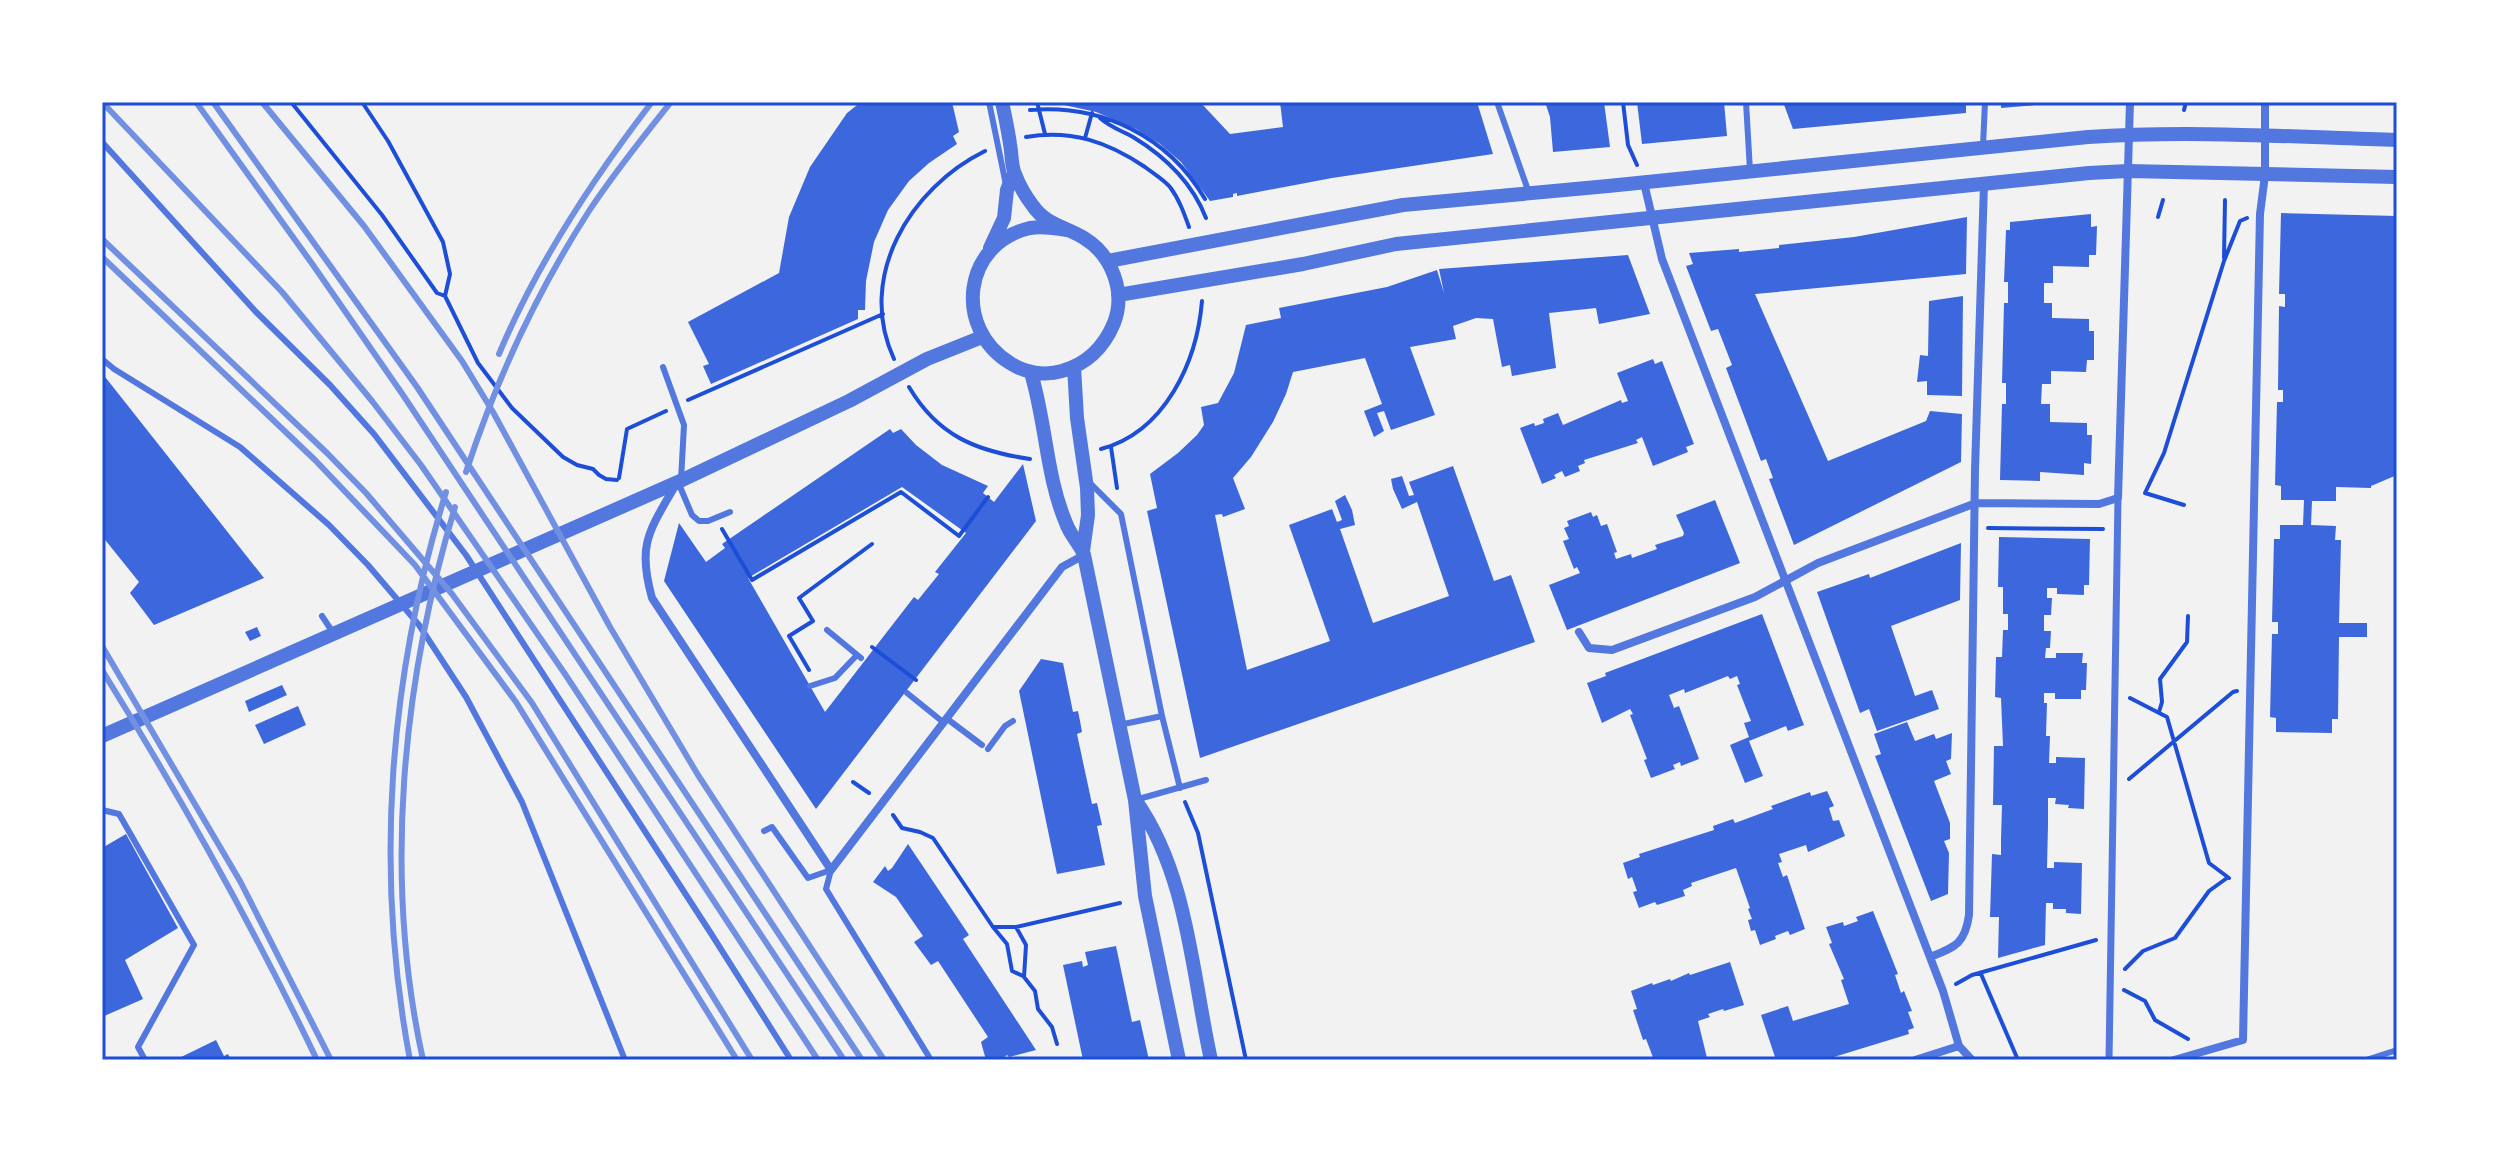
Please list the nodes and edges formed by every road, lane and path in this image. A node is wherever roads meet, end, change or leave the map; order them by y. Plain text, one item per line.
1 (291, 102) edge
2 (362, 102) edge
3 (989, 102) edge
4 (1002, 102) edge
5 (1037, 102) edge
6 (1497, 102) edge
7 (1623, 102) edge
8 (1746, 102) edge
9 (1985, 102) edge
10 (2130, 102) edge
11 (2186, 102) edge
12 (2265, 102) edge
13 (1030, 110) dead end
14 (1039, 110) junction
15 (2184, 110) dead end
16 (1095, 114) junction
17 (1045, 134) junction
18 (2129, 134) junction
19 (2265, 136) junction
20 (1025, 137) dead end
21 (1085, 138) junction
22 (2397, 140) edge
23 (102, 142) edge
24 (998, 145) junction
25 (1983, 149) junction
26 (1750, 171) junction
27 (2128, 171) junction
28 (1014, 173) junction
29 (2265, 175) junction
30 (2397, 177) edge
31 (1644, 183) junction
32 (1984, 184) junction
33 (1007, 190) junction
34 (1529, 193) junction
35 (1205, 199) dead end
36 (2163, 200) dead end
37 (2225, 200) dead end
38 (2252, 215) dead end
39 (2158, 217) dead end
40 (1206, 218) dead end
41 (1653, 218) junction
42 (1067, 230) junction
43 (1195, 244) junction
44 (988, 254) junction
45 (1108, 261) junction
46 (2224, 261) junction
47 (1201, 282) junction
48 (1118, 295) junction
49 (445, 296) junction
50 (883, 314) junction
51 (982, 337) junction
52 (102, 359) edge
53 (895, 360) dead end
54 (663, 367) dead end
55 (1074, 367) junction
56 (1031, 373) junction
57 (908, 385) dead end
58 (677, 405) junction
59 (1037, 459) dead end
60 (1086, 478) junction
61 (679, 481) junction
62 (988, 497) dead end
63 (2118, 498) junction
64 (1976, 503) junction
65 (2184, 505) dead end
66 (730, 512) dead end
67 (1121, 514) junction
68 (1975, 526) junction
69 (2117, 530) junction
70 (728, 540) dead end
71 (872, 544) dead end
72 (1083, 553) junction
73 (1785, 579) junction
74 (322, 616) dead end
75 (2188, 616) dead end
76 (827, 630) dead end
77 (1579, 632) dead end
78 (334, 634) junction
79 (863, 639) dead end
80 (813, 685) joint
81 (923, 685) dead end
82 (2114, 690) junction
83 (2240, 691) dead end
84 (907, 693) dead end
85 (2159, 712) junction
86 (1162, 716) junction
87 (945, 720) junction
88 (1013, 721) dead end
89 (1119, 725) junction
90 (102, 736) edge
91 (2174, 742) junction
92 (1206, 780) dead end
93 (853, 782) dead end
94 (1180, 788) junction
95 (2112, 793) junction
96 (1135, 800) junction
97 (882, 803) junction
98 (102, 810) edge
99 (764, 831) dead end
100 (831, 870) junction
101 (2227, 878) junction
102 (2236, 879) dead end
103 (1120, 903) dead end
104 (993, 927) junction
105 (1016, 927) junction
106 (2110, 936) junction
107 (1930, 957) junction
108 (1981, 973) junction
109 (1024, 977) junction
110 (2110, 985) junction
111 (1943, 991) junction
112 (1057, 1044) dead end
113 (1959, 1046) junction
114 (2207, 1050) junction
115 (2397, 1050) edge
116 (1931, 1058) edge
117 (145, 1060) edge
118 (625, 1060) edge
119 (791, 1060) edge
120 (931, 1060) edge
121 (1179, 1060) edge
122 (1211, 1060) edge
123 (1246, 1060) edge
124 (1915, 1060) edge
125 (1972, 1060) edge
126 (2018, 1060) edge
127 (2109, 1060) edge
128 (2174, 1060) edge
129 (2366, 1060) edge

1 - 49 path
2 - 49 path
3 - 24 lane
4 - 28 street
5 - 14 path
6 - 34 lane
7 - 31 path
8 - 26 lane
9 - 25 lane
10 - 18 street
11 - 15 path
12 - 19 street
13 - 14 path
14 - 16 path
14 - 17 path
16 - 21 path
16 - 35 path
16 - 40 path
17 - 20 path
17 - 21 path
18 - 19 street
18 - 25 street
18 - 27 street
19 - 22 street
19 - 29 street
21 - 43 path
23 - 119 lane
24 - 33 lane
24 - 50 path
25 - 26 street
26 - 31 street
27 - 29 street
27 - 32 street
27 - 63 street
28 - 33 street
28 - 42 street
29 - 30 street
29 - 114 street
31 - 34 street
31 - 41 street
32 - 41 street
32 - 64 street
33 - 44 street
34 - 43 street
36 - 39 path
37 - 46 path
38 - 46 path
41 - 47 street
41 - 73 street
42 - 44 street
42 - 45 street
43 - 45 street
44 - 51 street
45 - 48 street
46 - 65 path
47 - 48 street
47 - 67 path
48 - 55 street
49 - 58 path
50 - 53 path
50 - 58 path
51 - 56 street
51 - 61 street
52 - 118 lane
54 - 58 lane
55 - 56 street
55 - 60 street
56 - 72 street
57 - 59 path
58 - 61 lane
60 - 67 lane
60 - 72 street
61 - 66 lane
61 - 78 street
61 - 100 street
62 - 70 path
63 - 64 street
63 - 69 street
64 - 68 street
64 - 73 street
67 - 86 lane
68 - 69 path
68 - 107 street
69 - 82 street
71 - 80 path
72 - 87 street
72 - 89 street
73 - 77 street
73 - 107 street
74 - 78 lane
75 - 85 path
76 - 80 lane
78 - 90 street
79 - 81 path
82 - 85 path
82 - 95 street
83 - 91 path
84 - 87 lane
85 - 91 path
86 - 89 lane
86 - 94 lane
87 - 88 lane
87 - 97 street
89 - 96 street
91 - 95 path
91 - 101 path
92 - 94 lane
93 - 97 path
94 - 96 lane
94 - 123 path
95 - 106 street
96 - 121 street
96 - 122 street
97 - 100 street
97 - 104 path
98 - 117 lane
99 - 100 lane
100 - 120 lane
101 - 102 path
101 - 110 path
103 - 105 path
104 - 105 path
104 - 109 path
105 - 109 path
106 - 108 path
106 - 110 street
107 - 111 street
108 - 111 path
108 - 126 path
109 - 112 path
110 - 114 path
110 - 127 street
111 - 113 street
113 - 116 street
113 - 125 street
114 - 128 street
115 - 129 lane
116 - 124 street

